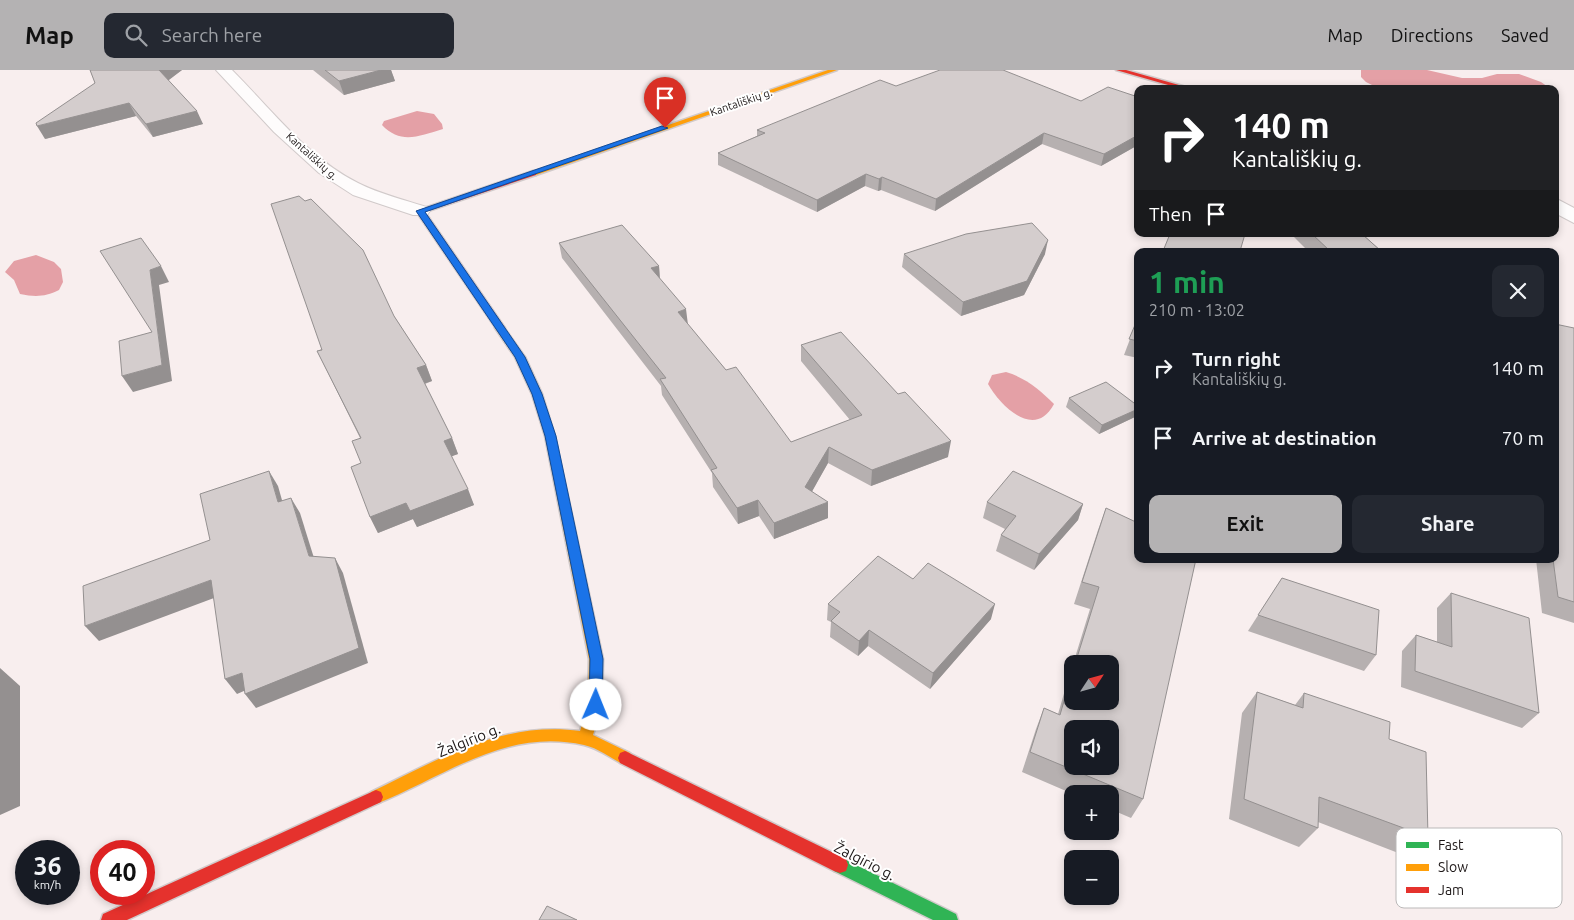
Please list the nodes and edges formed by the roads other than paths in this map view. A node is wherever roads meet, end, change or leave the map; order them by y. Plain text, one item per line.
1 (224, 70) edge
2 (834, 70) edge
3 (1119, 70) edge
4 (1175, 85) edge
5 (1559, 207) edge
6 (420, 211) junction
7 (1574, 217) edge
8 (585, 738) junction
9 (108, 920) edge
10 (950, 920) edge

1 - 6 street, Kantališkių g.
2 - 6 street, Kantališkių g.
3 - 4 street
5 - 7 street
6 - 8 street
8 - 9 street, Žalgirio g.
8 - 10 street, Žalgirio g.

